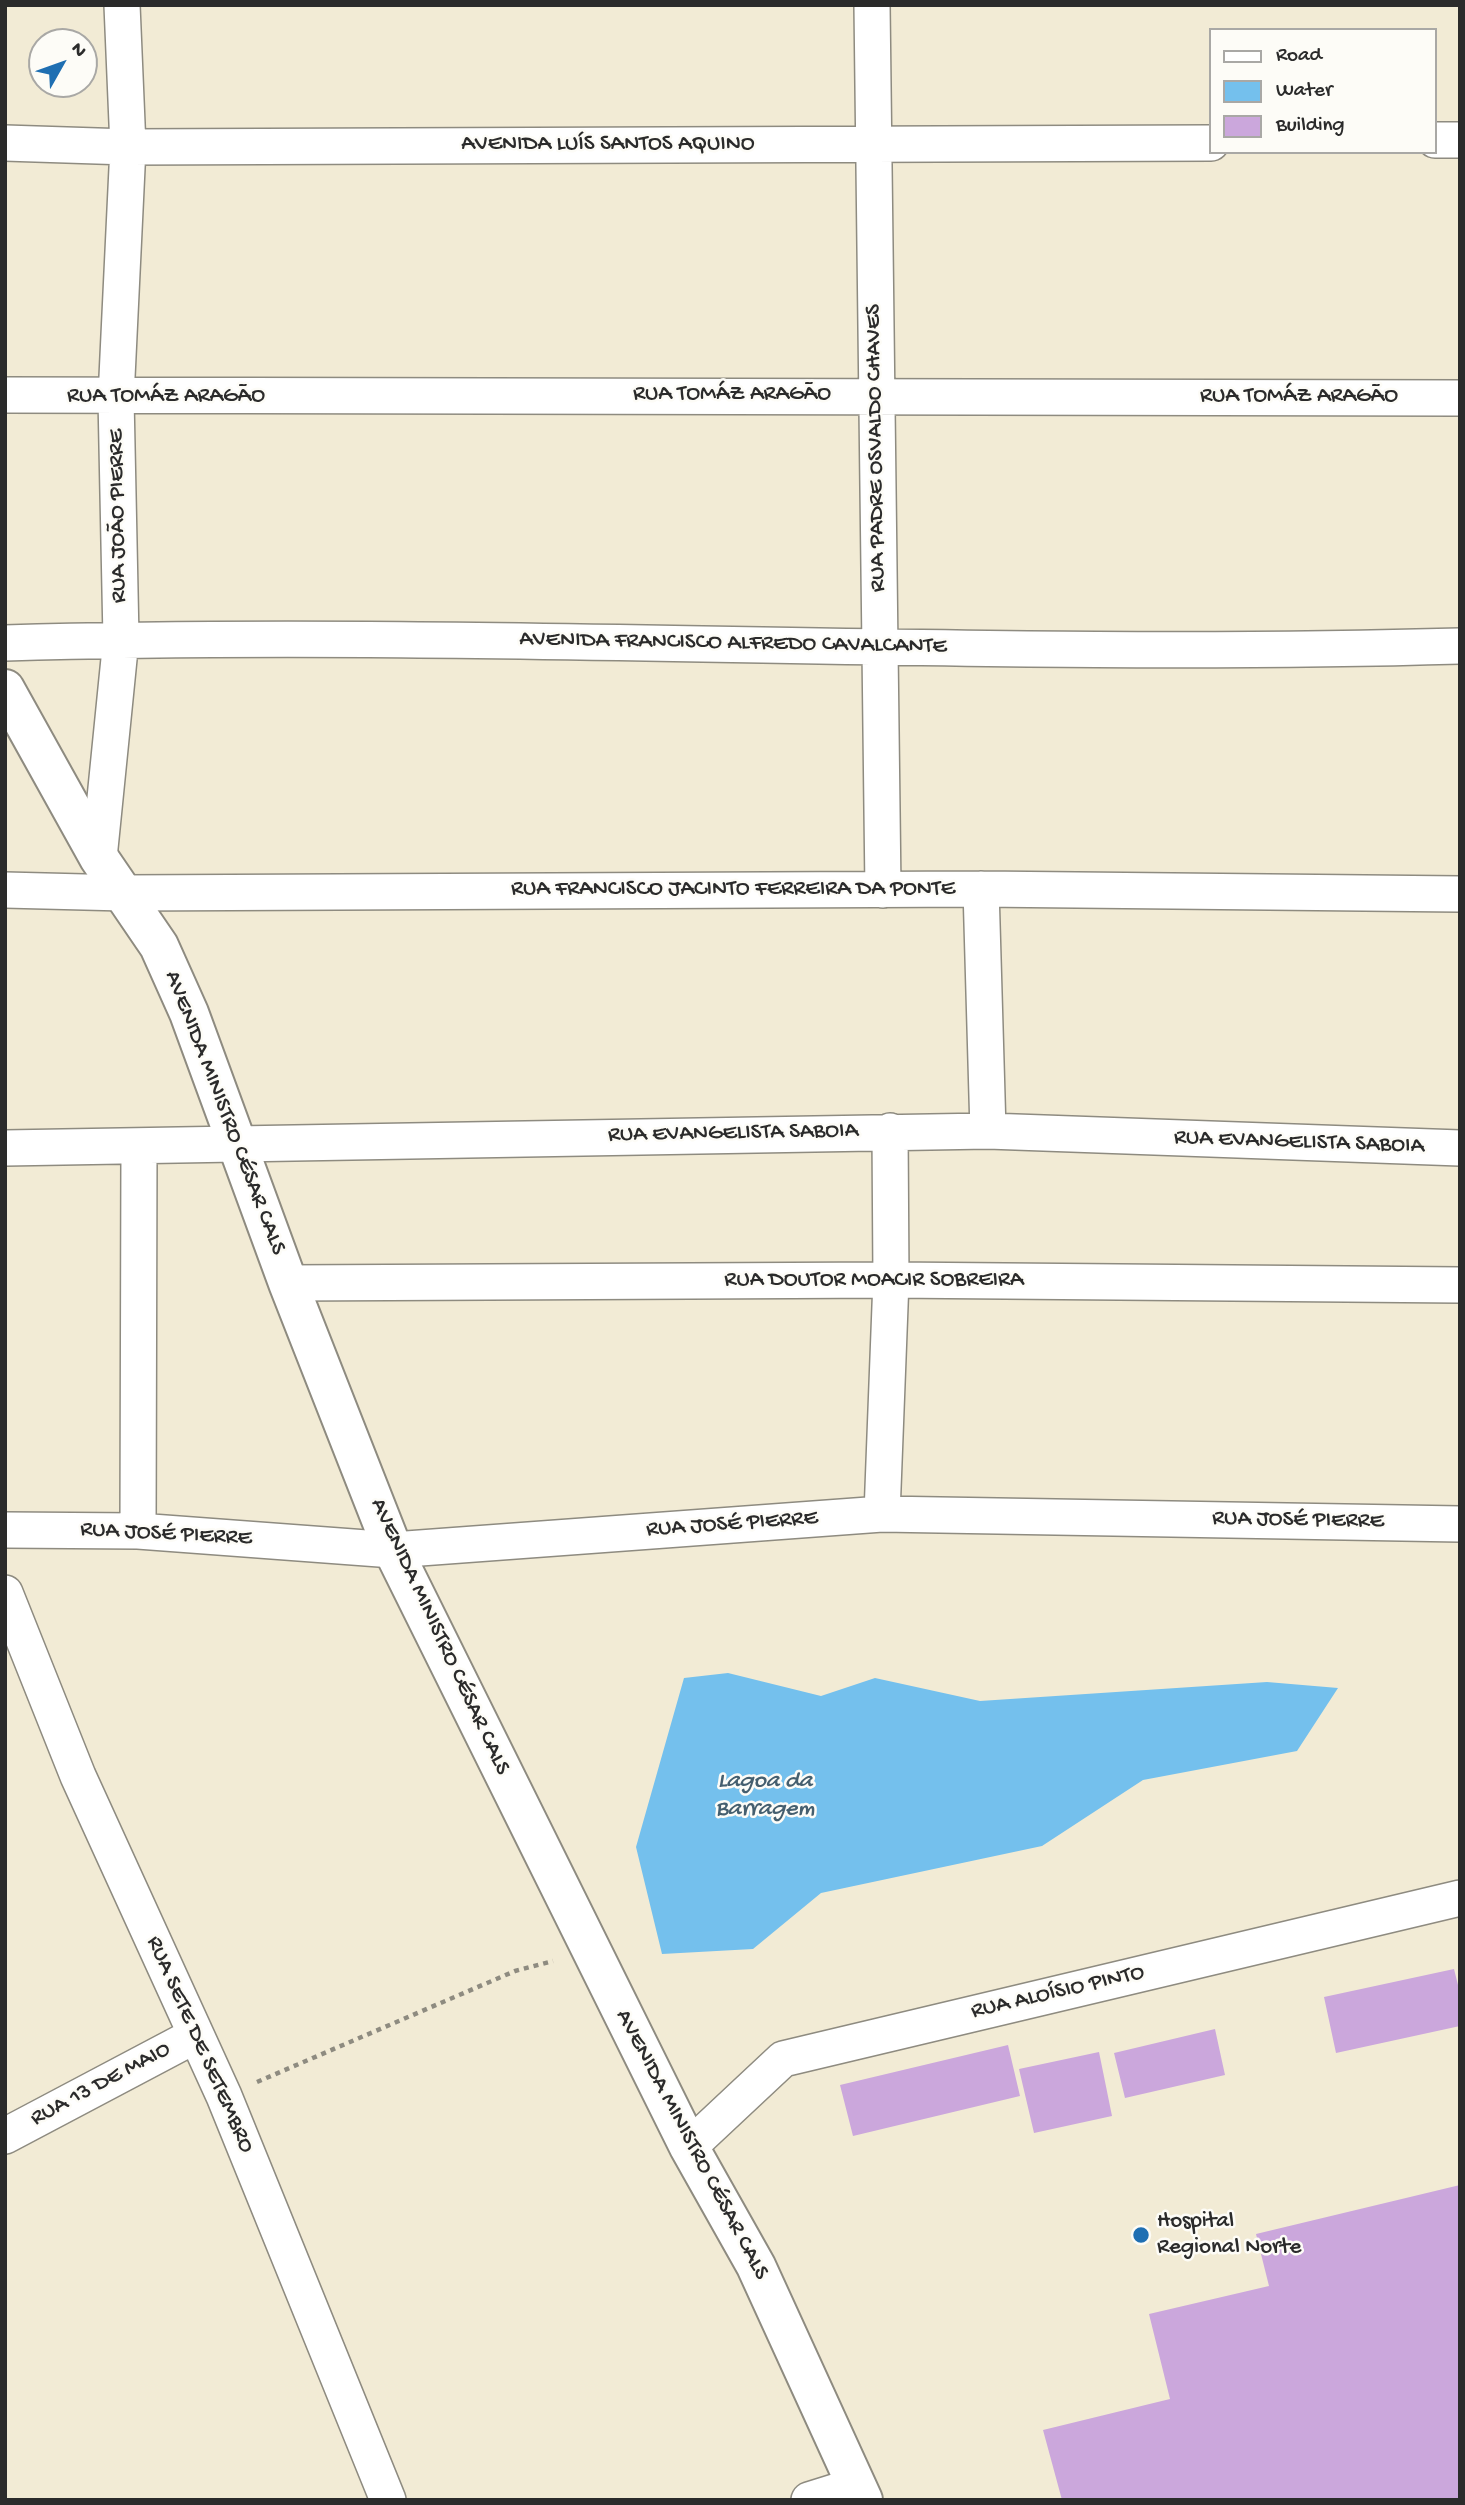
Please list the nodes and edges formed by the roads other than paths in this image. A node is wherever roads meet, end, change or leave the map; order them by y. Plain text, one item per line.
1 (122, 5) edge
2 (872, 5) edge
3 (1437, 140) edge
4 (1460, 140) edge
5 (1210, 142) edge
6 (5, 143) edge
7 (873, 146) junction
8 (128, 147) junction
9 (875, 394) junction
10 (5, 395) edge
11 (117, 398) junction
12 (1460, 398) edge
13 (121, 639) junction
14 (5, 643) edge
15 (1460, 646) edge
16 (880, 648) junction
17 (5, 689) edge
18 (99, 858) junction
19 (981, 889) junction
20 (5, 890) edge
21 (883, 890) junction
22 (124, 893) junction
23 (1460, 894) edge
24 (890, 1131) junction
25 (988, 1131) junction
26 (237, 1144) junction
27 (5, 1148) edge
28 (139, 1148) junction
29 (1460, 1148) edge
30 (891, 1280) junction
31 (288, 1283) junction
32 (1460, 1285) edge
33 (882, 1514) junction
34 (1460, 1524) edge
35 (5, 1530) edge
36 (138, 1531) junction
37 (393, 1550) junction
38 (5, 1593) edge
39 (1460, 1898) edge
40 (196, 2035) junction
41 (5, 2136) edge
42 (689, 2147) junction
43 (860, 2492) edge
44 (388, 2500) edge
45 (809, 2500) edge

1 - 8 street, RUA JOÃO PIERRE
2 - 7 street, RUA PADRE OSVALDO CHAVES
3 - 4 street
5 - 7 street, AVENIDA LUÍS SANTOS AQUINO
6 - 8 street, AVENIDA LUÍS SANTOS AQUINO
7 - 8 street, AVENIDA LUÍS SANTOS AQUINO
7 - 9 street, RUA PADRE OSVALDO CHAVES
8 - 11 street, RUA JOÃO PIERRE
9 - 11 street, RUA TOMÁZ ARAGÃO
9 - 12 street, RUA TOMÁZ ARAGÃO
9 - 16 street, RUA PADRE OSVALDO CHAVES
10 - 11 street, RUA TOMÁZ ARAGÃO
11 - 13 street, RUA JOÃO PIERRE
13 - 14 street, AVENIDA FRANCISCO ALFREDO CAVALCANTE
13 - 16 street, AVENIDA FRANCISCO ALFREDO CAVALCANTE
13 - 18 street, RUA JOÃO PIERRE
15 - 16 street, AVENIDA FRANCISCO ALFREDO CAVALCANTE
16 - 21 street, RUA PADRE OSVALDO CHAVES
17 - 18 main road, AVENIDA MINISTRO CÉSAR CALS
18 - 22 main road, AVENIDA MINISTRO CÉSAR CALS
19 - 21 street, RUA FRANCISCO JACINTO FERREIRA DA PONTE
19 - 23 street, RUA FRANCISCO JACINTO FERREIRA DA PONTE
19 - 25 street
20 - 22 street, RUA FRANCISCO JACINTO FERREIRA DA PONTE
21 - 22 street, RUA FRANCISCO JACINTO FERREIRA DA PONTE
22 - 26 main road, AVENIDA MINISTRO CÉSAR CALS
24 - 25 street, RUA EVANGELISTA SABOIA
24 - 26 street, RUA EVANGELISTA SABOIA
24 - 30 street
25 - 29 street, RUA EVANGELISTA SABOIA
26 - 28 street, RUA EVANGELISTA SABOIA
26 - 31 main road, AVENIDA MINISTRO CÉSAR CALS
27 - 28 street, RUA EVANGELISTA SABOIA
28 - 36 street
30 - 31 street, RUA DOUTOR MOACIR SOBREIRA
30 - 32 street, RUA DOUTOR MOACIR SOBREIRA
30 - 33 street
31 - 37 main road, AVENIDA MINISTRO CÉSAR CALS
33 - 34 street, RUA JOSÉ PIERRE
33 - 37 street, RUA JOSÉ PIERRE
35 - 36 street, RUA JOSÉ PIERRE
36 - 37 street, RUA JOSÉ PIERRE
37 - 42 main road, AVENIDA MINISTRO CÉSAR CALS
38 - 40 street, RUA SETE DE SETEMBRO
39 - 42 street, RUA ALOÍSIO PINTO
40 - 41 street, RUA 13 DE MAIO
40 - 44 street, RUA SETE DE SETEMBRO
42 - 43 main road, AVENIDA MINISTRO CÉSAR CALS
43 - 45 street

